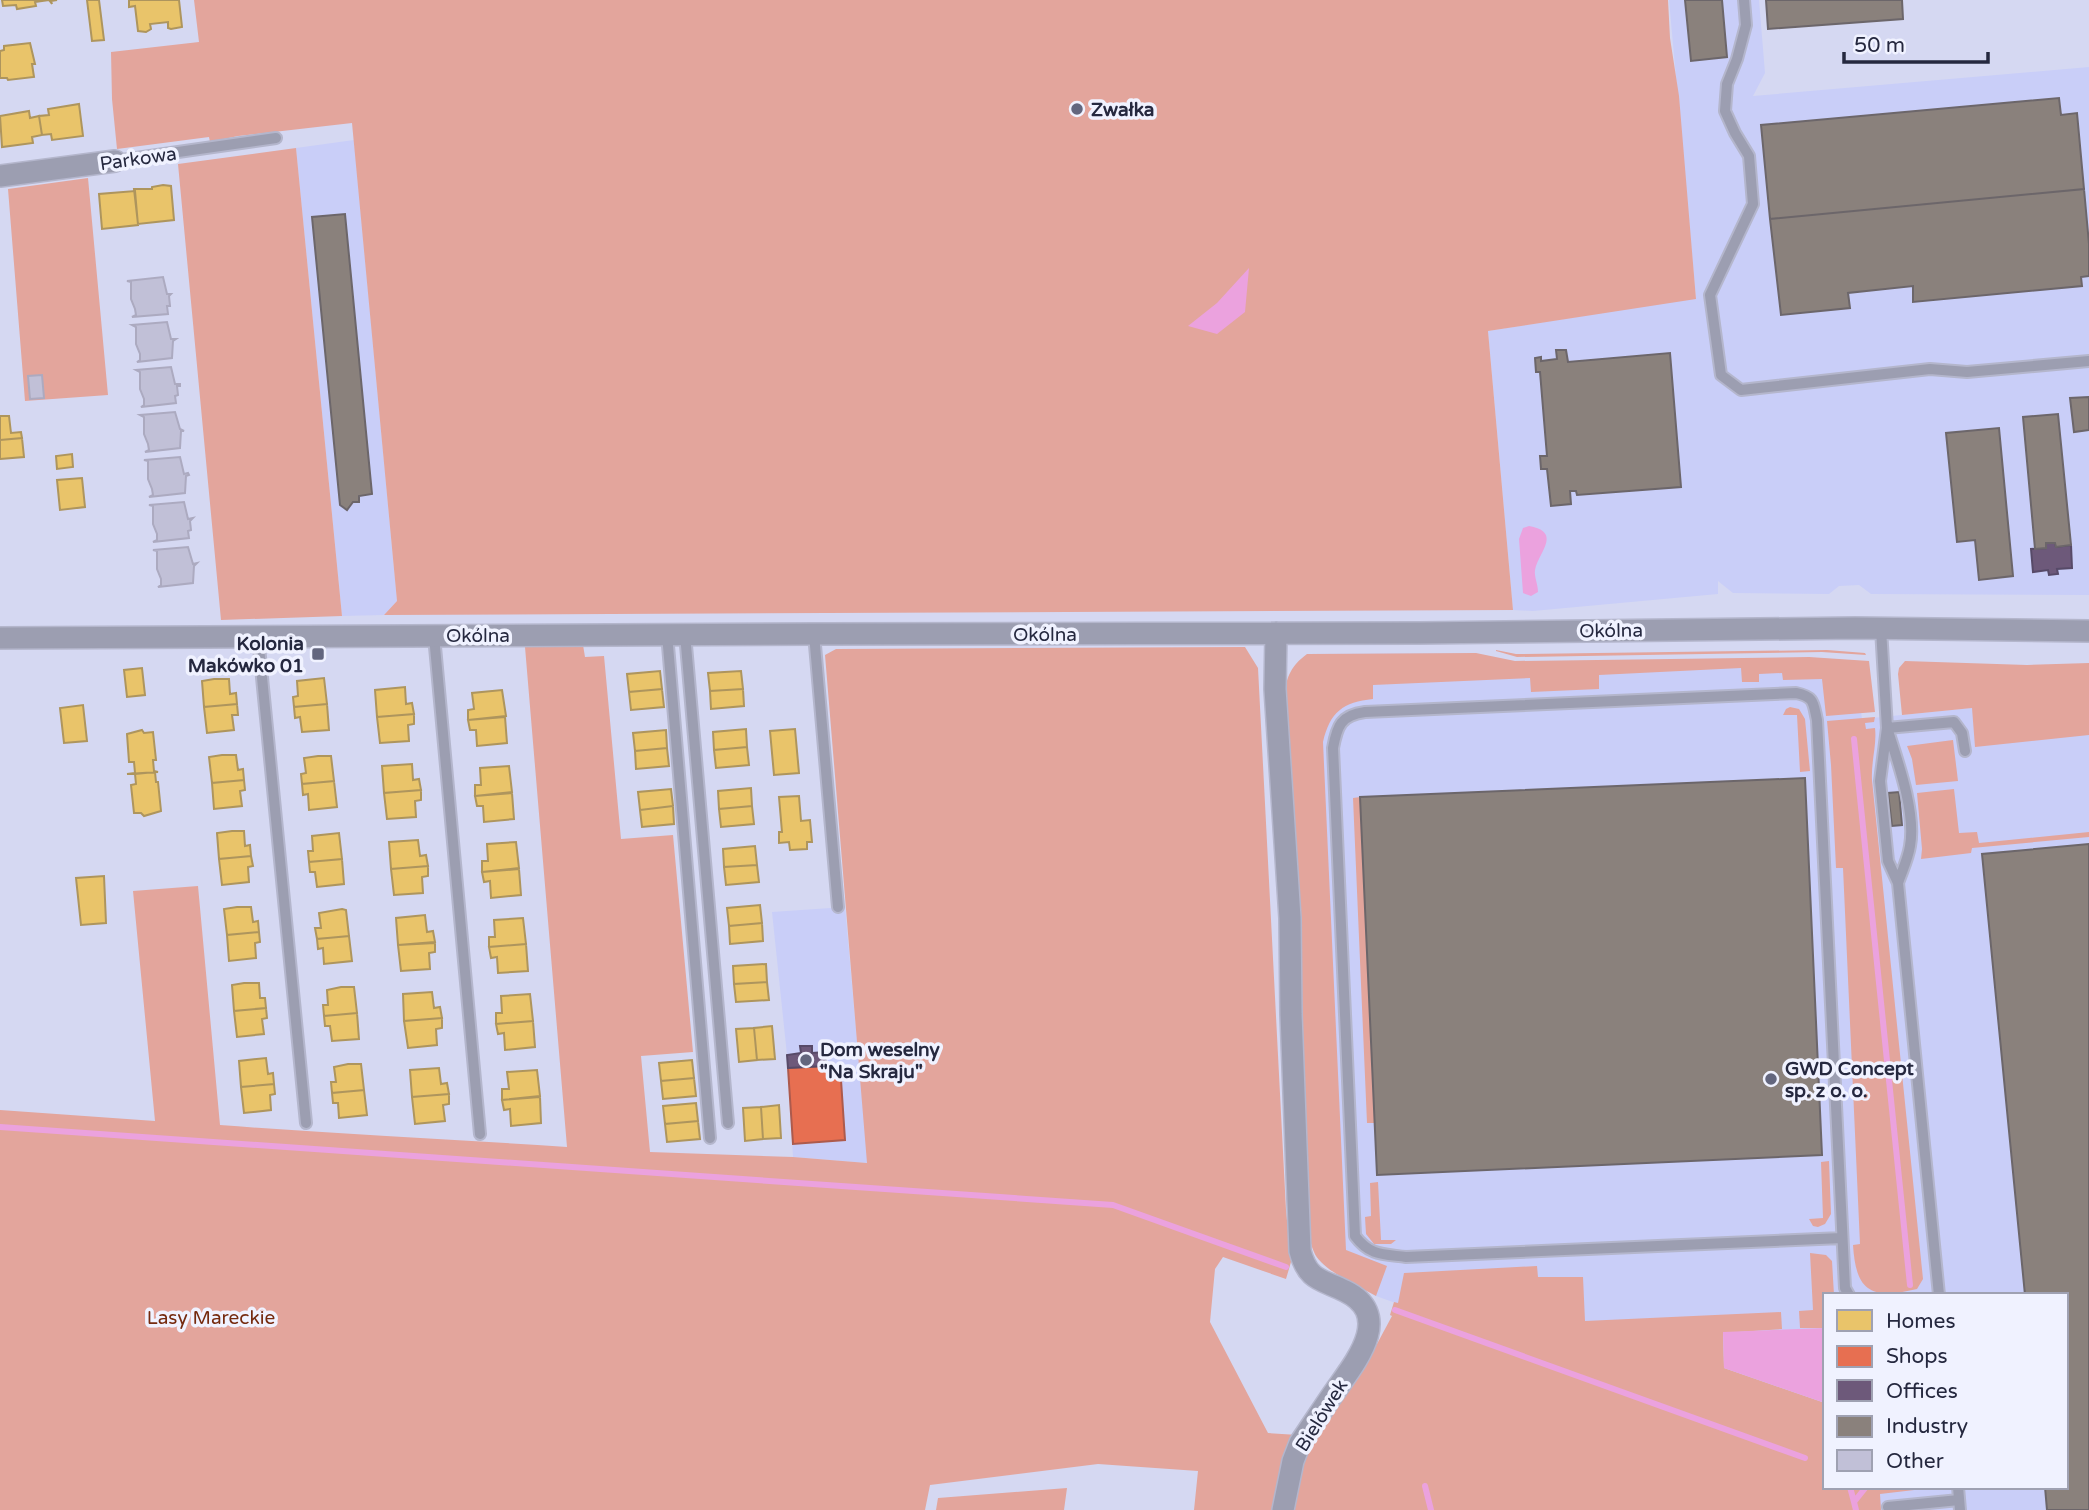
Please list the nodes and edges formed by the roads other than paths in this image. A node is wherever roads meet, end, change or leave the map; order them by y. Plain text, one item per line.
1 (1744, 0) edge
2 (276, 138) dead end
3 (115, 161) joint
4 (0, 176) edge
5 (2089, 361) edge
6 (1881, 629) junction
7 (2089, 631) edge
8 (1276, 633) junction
9 (676, 634) junction
10 (814, 634) junction
11 (434, 636) junction
12 (258, 637) junction
13 (0, 638) edge
14 (1887, 728) junction
15 (1965, 751) dead end
16 (1898, 883) junction
17 (838, 907) dead end
18 (306, 1123) dead end
19 (728, 1123) dead end
20 (480, 1134) dead end
21 (710, 1138) dead end
22 (1842, 1238) junction
23 (1848, 1293) edge
24 (1939, 1293) edge
25 (1960, 1505) edge
26 (1888, 1507) dead end
27 (1283, 1510) edge

1 - 5 lane
2 - 3 lane, Parkowa
3 - 4 street, Parkowa
6 - 7 street, Okólna
6 - 8 street, Okólna
6 - 14 lane
8 - 10 street, Okólna
8 - 27 street, Bielówek
9 - 10 street, Okólna
9 - 11 street, Okólna
9 - 19 lane
9 - 21 lane
10 - 17 lane
11 - 12 street, Okólna
11 - 20 lane
12 - 13 street, Okólna
12 - 18 lane
14 - 15 lane
14 - 16 lane
14 - 16 lane
16 - 24 lane
22 - 22 lane
22 - 23 lane
25 - 26 lane

